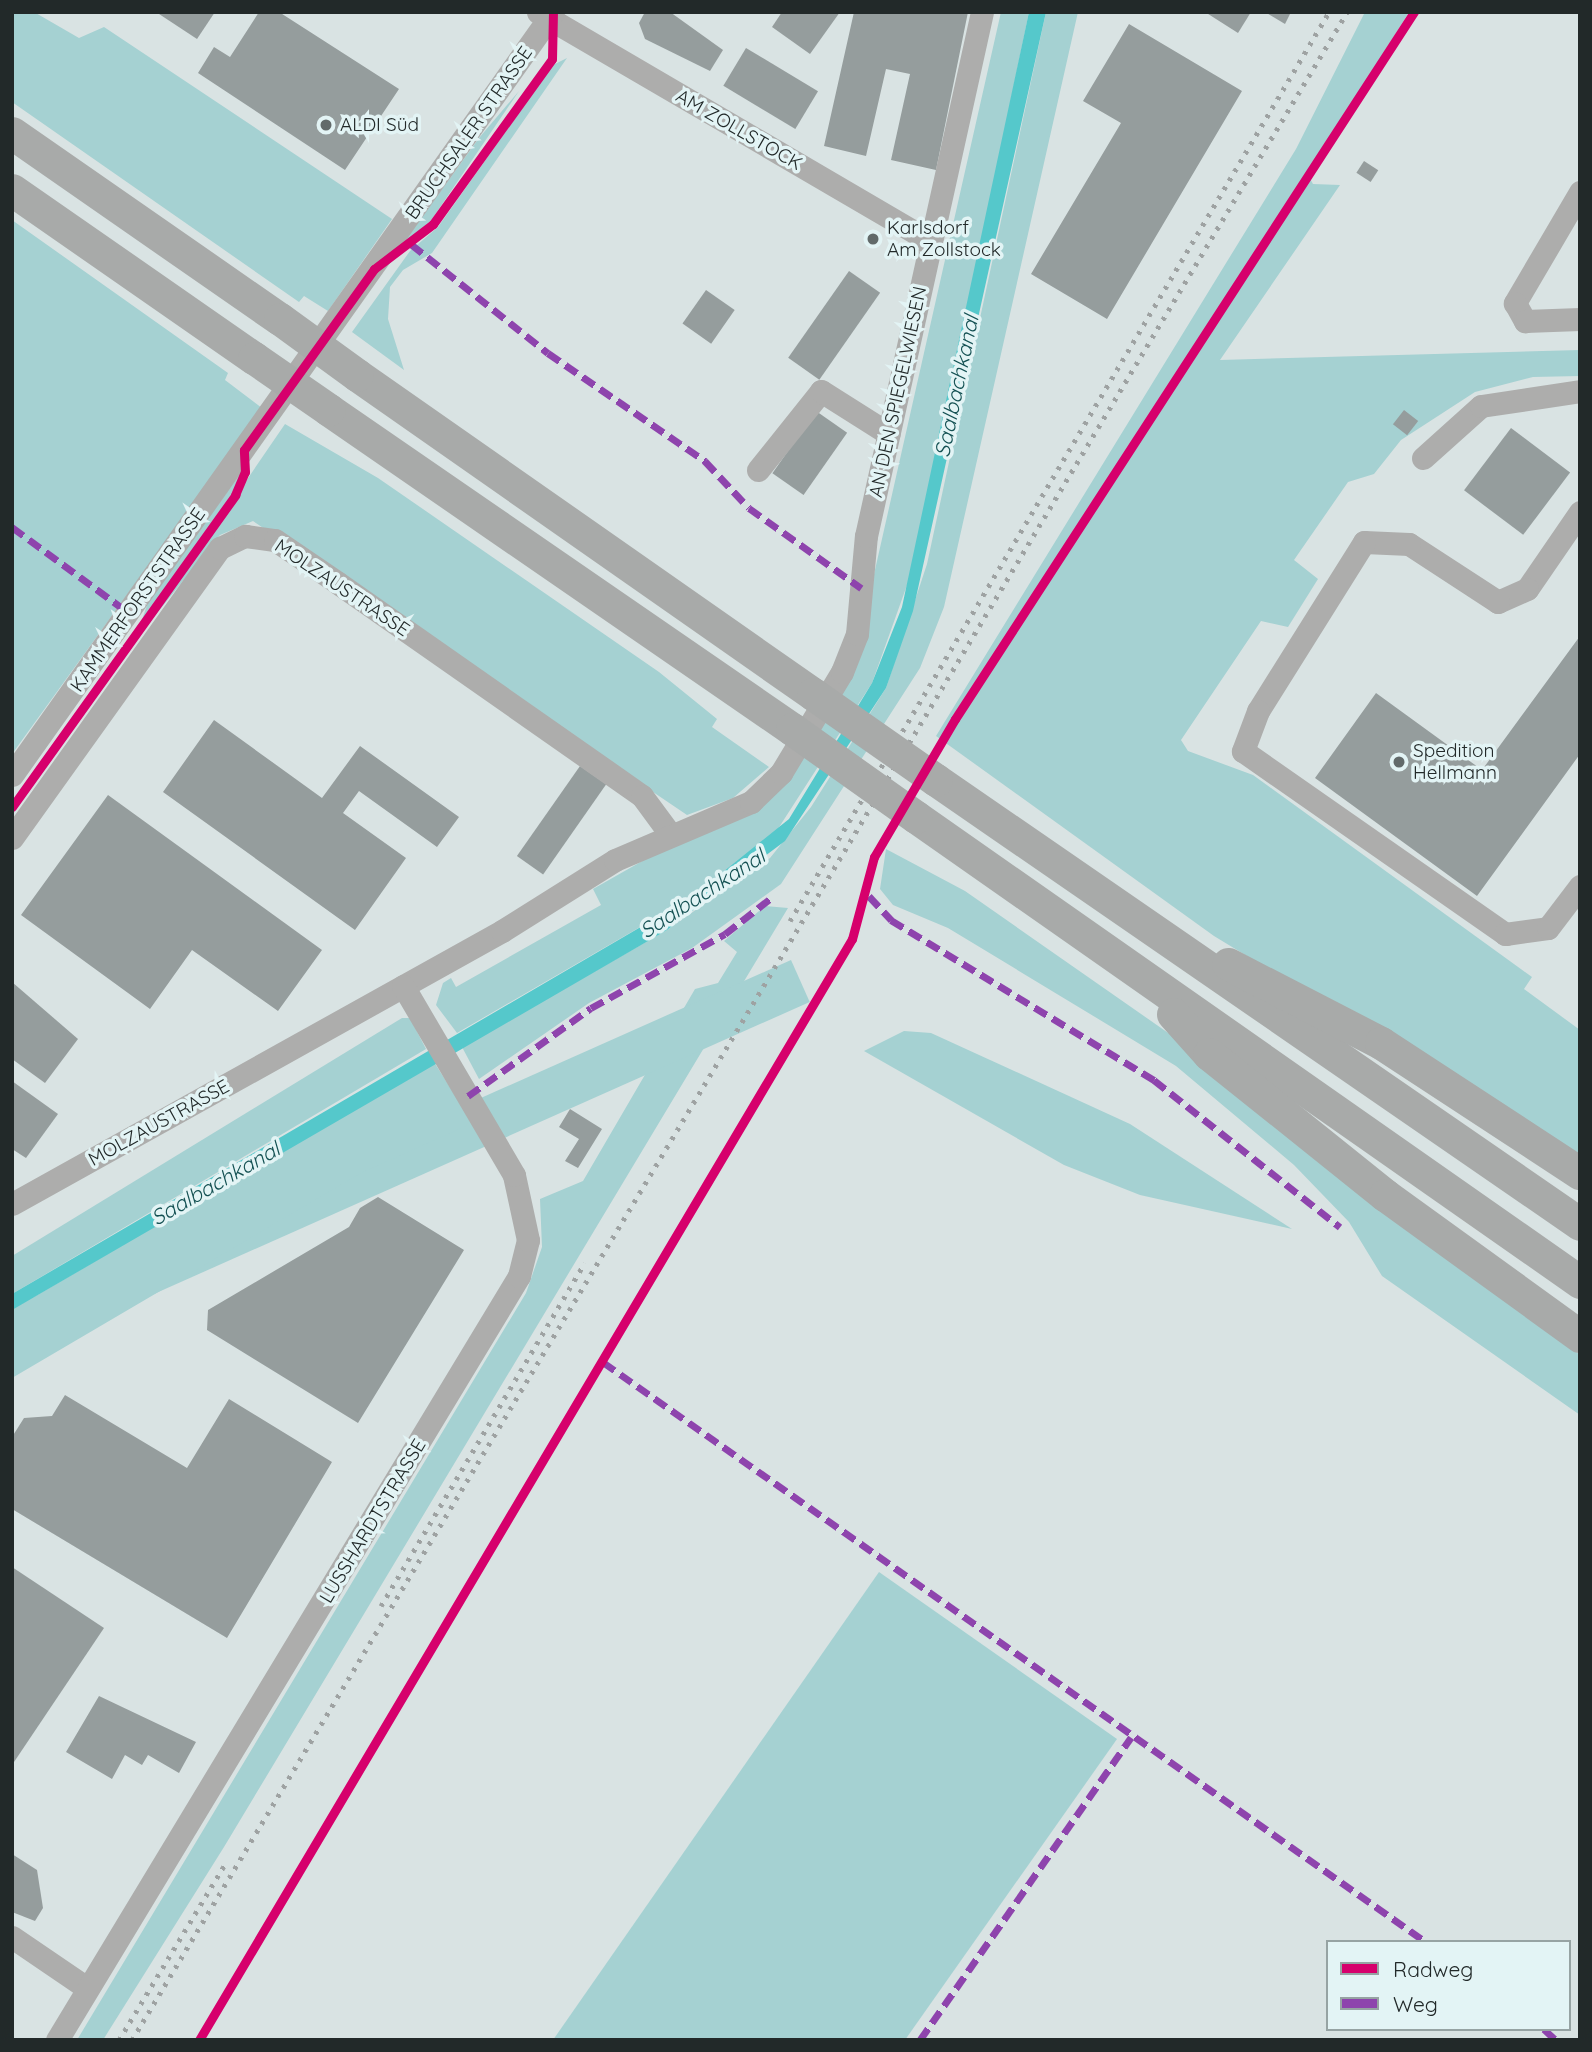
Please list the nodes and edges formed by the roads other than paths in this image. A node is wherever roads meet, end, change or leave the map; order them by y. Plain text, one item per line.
1 (982, 12) edge
2 (547, 15) edge
3 (12, 133) edge
4 (12, 190) edge
5 (1580, 192) edge
6 (930, 241) junction
7 (1580, 319) edge
8 (1580, 391) edge
9 (263, 424) joint
10 (889, 434) junction
11 (1423, 458) dead end
12 (758, 470) dead end
13 (1580, 512) edge
14 (805, 716) junction
15 (12, 775) edge
16 (670, 834) junction
17 (12, 838) edge
18 (1580, 886) edge
19 (1149, 929) junction
20 (1128, 966) junction
21 (402, 986) junction
22 (1580, 1173) edge
23 (12, 1204) edge
24 (1580, 1224) edge
25 (1580, 1282) edge
26 (1580, 1336) edge
27 (12, 1937) edge
28 (87, 1988) junction
29 (57, 2040) edge

1 - 6 street, AN DEN SPIEGELWIESEN
2 - 6 street, AM ZOLLSTOCK
2 - 9 street, BRUCHSALER STRASSE
3 - 14 highway, bridge
4 - 14 highway, bridge
5 - 7 street
6 - 10 street, AN DEN SPIEGELWIESEN
8 - 11 street
9 - 15 street, KAMMERFORSTSTRASSE
10 - 12 street
10 - 14 street, AN DEN SPIEGELWIESEN
13 - 18 street
14 - 16 street, MOLZAUSTRASSE
14 - 19 highway, bridge
14 - 20 highway, bridge
16 - 17 street, MOLZAUSTRASSE
16 - 21 street, MOLZAUSTRASSE
19 - 22 highway
19 - 24 highway
20 - 25 highway
20 - 26 highway
21 - 23 street, MOLZAUSTRASSE
21 - 28 street, LUSSHARDTSTRASSE
27 - 28 street
28 - 29 street, LUSSHARDTSTRASSE

